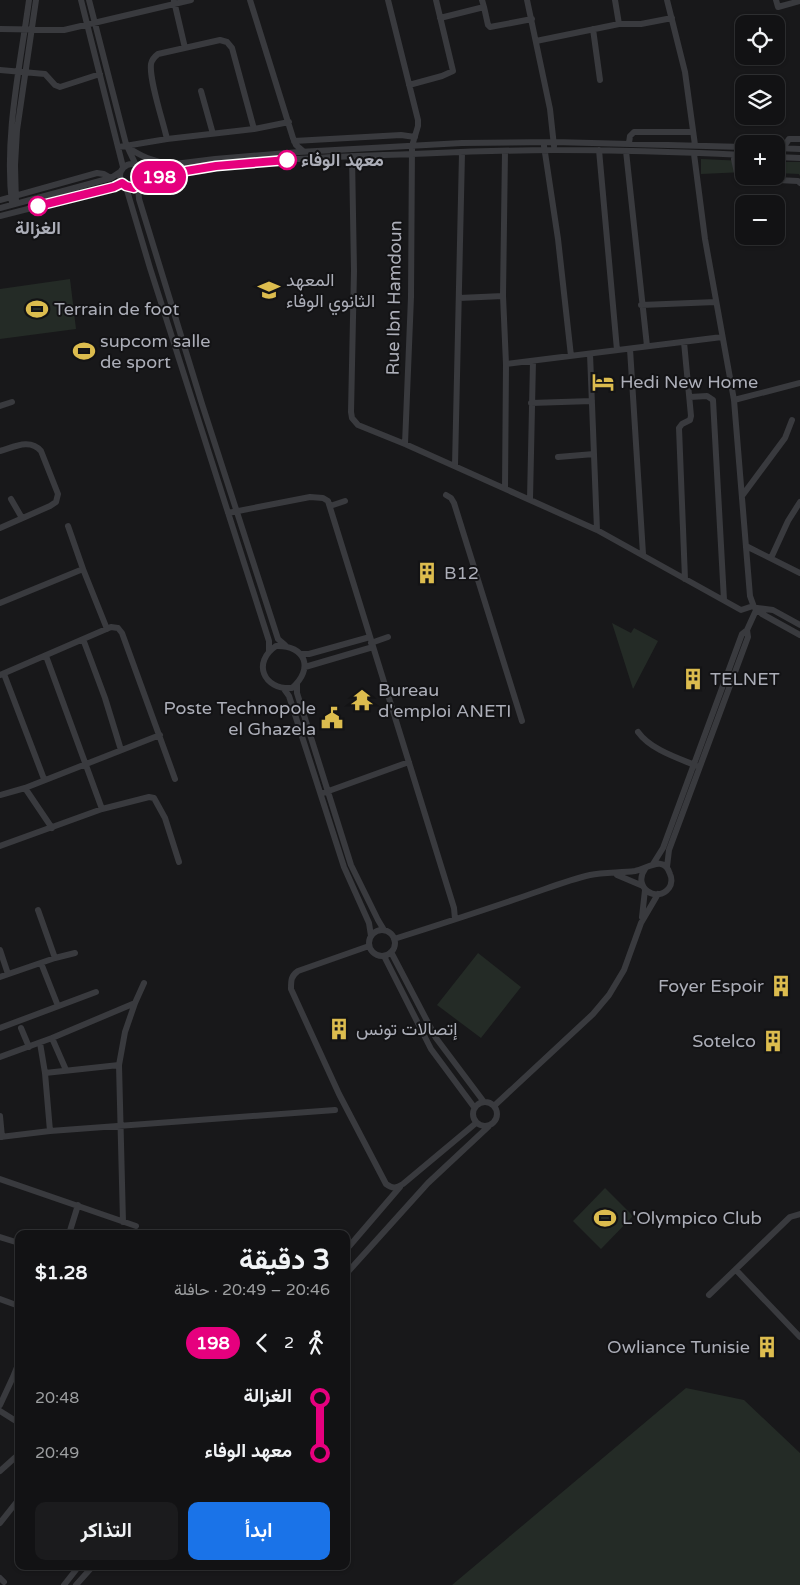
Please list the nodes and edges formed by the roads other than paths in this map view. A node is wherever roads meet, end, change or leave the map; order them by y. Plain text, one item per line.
1 (29, 0) edge
2 (36, 0) edge
3 (81, 0) edge
4 (89, 0) edge
5 (191, 0) edge
6 (250, 0) edge
7 (388, 0) edge
8 (436, 0) edge
9 (482, 0) edge
10 (527, 0) edge
11 (615, 0) edge
12 (667, 0) edge
13 (776, 0) edge
14 (800, 0) edge
15 (175, 2) edge
16 (484, 8) junction
17 (440, 18) junction
18 (672, 18) junction
19 (532, 19) junction
20 (91, 24) junction
21 (619, 24) junction
22 (0, 29) edge
23 (28, 29) junction
24 (592, 29) junction
25 (536, 41) junction
26 (185, 48) junction
27 (0, 70) edge
28 (22, 72) junction
29 (100, 74) junction
30 (600, 80) dead end
31 (410, 85) junction
32 (201, 91) dead end
33 (289, 122) junction
34 (254, 129) junction
35 (693, 132) junction
36 (213, 134) junction
37 (415, 137) junction
38 (167, 139) junction
39 (800, 139) edge
40 (294, 141) junction
41 (544, 142) junction
42 (554, 142) junction
43 (785, 142) edge
44 (629, 143) junction
45 (672, 145) junction
46 (124, 146) junction
47 (412, 146) junction
48 (695, 146) junction
49 (735, 147) edge
50 (785, 148) edge
51 (800, 149) edge
52 (545, 150) junction
53 (554, 150) junction
54 (599, 150) junction
55 (303, 151) junction
56 (504, 151) junction
57 (626, 151) junction
58 (412, 153) junction
59 (462, 153) junction
60 (672, 153) junction
61 (694, 154) junction
62 (352, 156) junction
63 (735, 156) edge
64 (785, 157) edge
65 (800, 158) edge
66 (734, 159) dead end
67 (137, 164) junction
68 (180, 164) junction
69 (122, 170) junction
70 (111, 178) junction
71 (800, 183) edge
72 (141, 184) junction
73 (124, 185) junction
74 (13, 196) junction
75 (0, 200) edge
76 (14, 204) junction
77 (0, 208) edge
78 (0, 216) edge
79 (503, 296) junction
80 (459, 298) junction
81 (716, 302) junction
82 (642, 305) junction
83 (722, 337) junction
84 (684, 342) junction
85 (647, 346) junction
86 (630, 348) junction
87 (617, 350) junction
88 (590, 354) junction
89 (571, 356) junction
90 (533, 361) junction
91 (506, 364) junction
92 (800, 383) edge
93 (690, 397) junction
94 (734, 400) junction
95 (592, 401) junction
96 (12, 402) dead end
97 (531, 403) junction
98 (0, 406) edge
99 (792, 420) dead end
100 (405, 444) junction
101 (0, 451) edge
102 (594, 454) junction
103 (558, 457) dead end
104 (455, 466) junction
105 (505, 488) junction
106 (446, 495) dead end
107 (742, 496) junction
108 (11, 499) dead end
109 (530, 499) junction
110 (345, 502) dead end
111 (800, 502) edge
112 (330, 506) junction
113 (238, 511) junction
114 (228, 513) junction
115 (22, 518) junction
116 (68, 526) dead end
117 (0, 528) edge
118 (597, 530) junction
119 (746, 546) junction
120 (643, 554) junction
121 (771, 558) junction
122 (82, 569) junction
123 (800, 573) edge
124 (686, 578) junction
125 (724, 600) junction
126 (0, 603) edge
127 (755, 607) junction
128 (800, 625) edge
129 (107, 629) junction
130 (800, 635) edge
131 (388, 637) dead end
132 (83, 639) junction
133 (371, 642) junction
134 (285, 645) junction
135 (269, 651) junction
136 (300, 654) junction
137 (46, 656) junction
138 (305, 668) junction
139 (2, 674) edge
140 (297, 684) junction
141 (284, 689) junction
142 (522, 721) dead end
143 (638, 732) dead end
144 (160, 735) junction
145 (121, 750) junction
146 (410, 762) junction
147 (85, 764) junction
148 (696, 766) junction
149 (44, 779) junction
150 (175, 779) dead end
151 (25, 788) junction
152 (327, 792) junction
153 (320, 794) junction
154 (0, 795) edge
155 (102, 809) junction
156 (52, 828) junction
157 (0, 846) edge
158 (179, 862) dead end
159 (653, 864) junction
160 (667, 867) junction
161 (645, 869) junction
162 (613, 874) junction
163 (644, 888) junction
164 (658, 894) junction
165 (38, 910) dead end
166 (455, 919) junction
167 (641, 923) junction
168 (384, 930) junction
169 (371, 936) junction
170 (394, 939) junction
171 (369, 946) junction
172 (0, 950) edge
173 (392, 952) junction
174 (75, 953) dead end
175 (384, 956) junction
176 (55, 958) junction
177 (41, 963) junction
178 (8, 974) junction
179 (0, 977) edge
180 (144, 984) dead end
181 (96, 992) dead end
182 (135, 1003) junction
183 (58, 1006) junction
184 (0, 1028) edge
185 (21, 1028) dead end
186 (52, 1038) junction
187 (40, 1043) junction
188 (28, 1047) junction
189 (0, 1057) edge
190 (119, 1065) junction
191 (66, 1070) junction
192 (45, 1073) junction
193 (484, 1102) junction
194 (494, 1106) junction
195 (474, 1107) junction
196 (335, 1110) dead end
197 (0, 1116) edge
198 (476, 1123) junction
199 (121, 1126) junction
200 (489, 1126) junction
201 (50, 1131) junction
202 (1, 1137) edge
203 (0, 1179) edge
204 (403, 1184) junction
205 (78, 1205) junction
206 (800, 1214) edge
207 (123, 1222) junction
208 (136, 1226) dead end
209 (70, 1230) edge
210 (0, 1237) edge
211 (15, 1242) edge
212 (350, 1245) edge
213 (350, 1270) edge
214 (736, 1270) junction
215 (709, 1295) dead end
216 (0, 1299) edge
217 (15, 1305) edge
218 (800, 1337) edge
219 (15, 1373) edge
220 (0, 1405) edge
221 (0, 1411) edge
222 (15, 1420) edge
223 (15, 1458) edge
224 (0, 1471) edge
225 (15, 1504) edge
226 (0, 1523) edge
227 (76, 1570) edge
228 (89, 1570) edge
229 (64, 1585) edge
230 (76, 1585) edge

1 - 23 street
2 - 23 street
3 - 20 street
4 - 20 street
5 - 15 street
6 - 33 street
7 - 31 street, Rue Ibn Hamdoun
8 - 17 street
9 - 16 street
10 - 19 street
11 - 21 street
12 - 18 street
13 - 14 street
15 - 20 street
15 - 26 street
16 - 17 street
16 - 19 street
17 - 31 street
18 - 21 street
18 - 35 street
19 - 25 street
20 - 23 street
20 - 29 street
20 - 46 street
21 - 24 street
22 - 23 street
23 - 28 street
24 - 25 street
24 - 30 street
25 - 42 street
26 - 34 street
26 - 38 street
27 - 28 street
28 - 29 street
28 - 74 street
29 - 46 street
31 - 37 street, Rue Ibn Hamdoun
32 - 36 street
33 - 34 street
33 - 40 street
34 - 36 street
35 - 44 street
35 - 48 street
36 - 38 street
37 - 40 street
37 - 47 street, Rue Ibn Hamdoun
38 - 46 street
39 - 43 street
40 - 55 street
41 - 42 street
41 - 47 street
41 - 52 street
42 - 44 street
42 - 53 street
44 - 45 street
45 - 48 street
45 - 60 street
46 - 67 street
46 - 68 street
46 - 69 street
47 - 55 street
47 - 58 street, Rue Ibn Hamdoun
48 - 49 street
50 - 51 street
52 - 53 street
52 - 56 street
52 - 89 street
53 - 54 street
54 - 57 street
54 - 87 street
55 - 68 street
56 - 59 street
56 - 79 street
57 - 60 street
57 - 82 street
58 - 59 street
58 - 62 street
58 - 100 street, Rue Ibn Hamdoun
59 - 80 street
60 - 61 street
61 - 63 street
61 - 81 street
62 - 72 street
62 - 100 street
64 - 65 street
66 - 71 street
67 - 68 street
67 - 69 street
67 - 72 street
69 - 70 street
69 - 73 street
70 - 74 street
70 - 76 street
72 - 73 street
72 - 113 street
73 - 78 street
73 - 114 street
74 - 75 street
74 - 76 street
76 - 77 street
79 - 80 street
79 - 91 street
80 - 104 street
81 - 82 street
81 - 83 street
82 - 85 street
83 - 84 street
83 - 94 street
84 - 85 street
84 - 93 street
85 - 86 street
86 - 87 street
86 - 120 street
87 - 88 street
88 - 89 street
88 - 95 street
89 - 90 street
90 - 91 street
90 - 97 street
91 - 105 street
92 - 94 street
93 - 124 street
93 - 125 street
94 - 107 street
95 - 97 street
95 - 102 street
96 - 98 street
97 - 109 street
99 - 107 street
100 - 104 street
101 - 115 street
102 - 103 street
102 - 118 street
104 - 105 street
105 - 109 street
106 - 142 street
107 - 119 street
108 - 115 street
109 - 118 street
110 - 112 street
111 - 121 street
112 - 113 street
112 - 133 street
113 - 114 street
113 - 134 street
114 - 135 street
115 - 117 street
116 - 122 street
118 - 120 street
119 - 121 street
119 - 127 street
120 - 124 street
121 - 123 street
122 - 126 street
122 - 129 street
124 - 125 street
125 - 127 street
127 - 128 street
127 - 130 street
127 - 148 street
129 - 132 street
129 - 144 street
131 - 133 street
132 - 137 street
132 - 145 street
133 - 136 street
133 - 138 street
133 - 146 street
134 - 135 street
134 - 136 street
135 - 141 street
136 - 138 street
137 - 139 street
137 - 147 street
138 - 140 street
139 - 149 street
140 - 141 street
140 - 152 street
141 - 153 street
143 - 148 street
144 - 145 street
144 - 150 street
145 - 147 street
146 - 152 street
146 - 166 street
147 - 149 street
147 - 155 street
148 - 159 street
148 - 160 street
149 - 151 street
151 - 154 street
151 - 156 street
152 - 153 street
152 - 168 street
153 - 169 street
155 - 156 street
155 - 158 street
156 - 157 street
159 - 160 street
159 - 161 street
160 - 164 street
161 - 162 street
161 - 163 street
162 - 163 street
162 - 166 street
163 - 164 street
163 - 167 street
164 - 167 street
165 - 176 street
166 - 170 street
167 - 194 street
168 - 169 street
168 - 170 street
169 - 171 street
170 - 173 street
171 - 175 street
171 - 204 street
172 - 178 street
173 - 175 street
173 - 193 street
174 - 176 street
175 - 195 street
176 - 177 street
177 - 178 street
177 - 183 street
178 - 179 street
180 - 182 street
181 - 183 street
182 - 186 street
182 - 190 street
183 - 184 street
185 - 188 street
186 - 187 street
186 - 191 street
187 - 188 street
187 - 192 street
188 - 189 street
190 - 191 street
190 - 199 street
191 - 192 street
192 - 201 street
193 - 194 street
193 - 195 street
194 - 200 street
195 - 198 street
196 - 199 street
197 - 202 street
198 - 200 street
198 - 204 street
199 - 201 street
199 - 207 street
200 - 213 street
201 - 202 street
203 - 205 street
204 - 212 street
205 - 207 street
205 - 209 street
206 - 214 street
207 - 208 street
210 - 211 street
214 - 215 street
214 - 218 street
216 - 217 street
219 - 220 street
221 - 222 street
223 - 224 street
225 - 226 street
227 - 229 street
228 - 230 street

